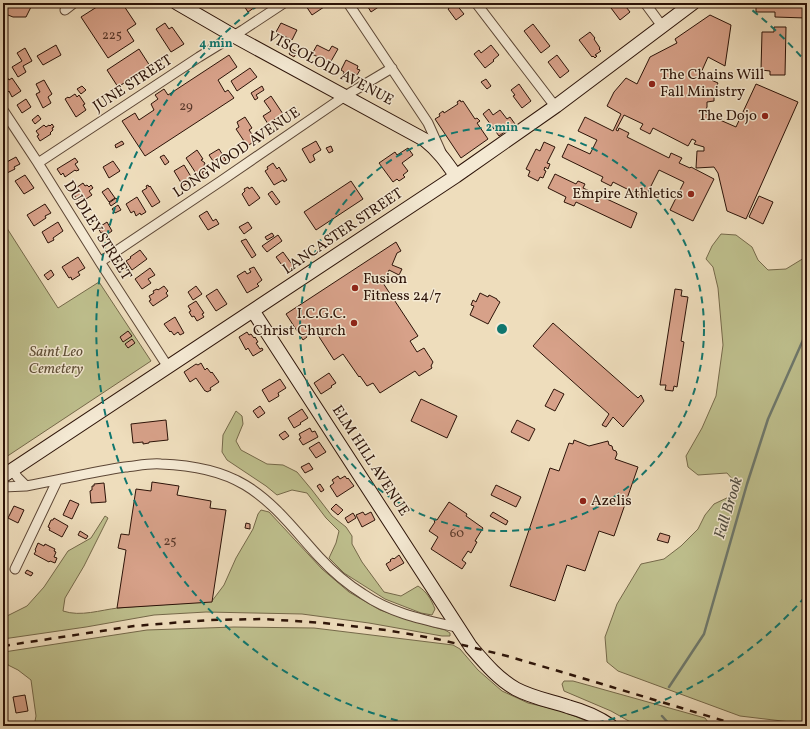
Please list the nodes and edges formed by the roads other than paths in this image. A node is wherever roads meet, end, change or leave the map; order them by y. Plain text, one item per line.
1 (74, 3) edge
2 (177, 3) edge
3 (284, 3) edge
4 (348, 3) edge
5 (476, 3) edge
6 (645, 3) edge
7 (693, 3) edge
8 (65, 10) dead end
9 (662, 26) junction
10 (234, 36) junction
11 (392, 68) junction
12 (345, 96) junction
13 (556, 106) junction
14 (3, 110) edge
15 (443, 157) junction
16 (38, 163) junction
17 (456, 176) junction
18 (100, 262) junction
19 (253, 311) junction
20 (168, 367) junction
21 (7, 473) edge
22 (57, 480) junction
23 (26, 486) junction
24 (3, 487) edge
25 (15, 569) dead end
26 (460, 628) junction
27 (611, 726) edge

1 - 8 street
2 - 10 main road, VISCOLOID AVENUE
3 - 10 street, JUNE STREET
4 - 11 street
5 - 13 street
6 - 9 street
7 - 9 main road, LANCASTER STREET
9 - 13 main road, LANCASTER STREET
10 - 12 main road, VISCOLOID AVENUE
10 - 16 street, JUNE STREET
11 - 12 street, LONGWOOD AVENUE
11 - 15 street
12 - 15 main road, VISCOLOID AVENUE
12 - 18 street, LONGWOOD AVENUE
13 - 17 main road, LANCASTER STREET
14 - 16 street, DUDLEY STREET
15 - 17 main road, VISCOLOID AVENUE
16 - 18 street, DUDLEY STREET
17 - 19 main road, LANCASTER STREET
18 - 20 street, DUDLEY STREET
19 - 20 main road, LANCASTER STREET
19 - 26 main road, ELM HILL AVENUE
20 - 21 main road, LANCASTER STREET
21 - 23 street
22 - 23 street
22 - 25 street
22 - 26 street
23 - 24 street
26 - 27 main road, ELM HILL AVENUE

